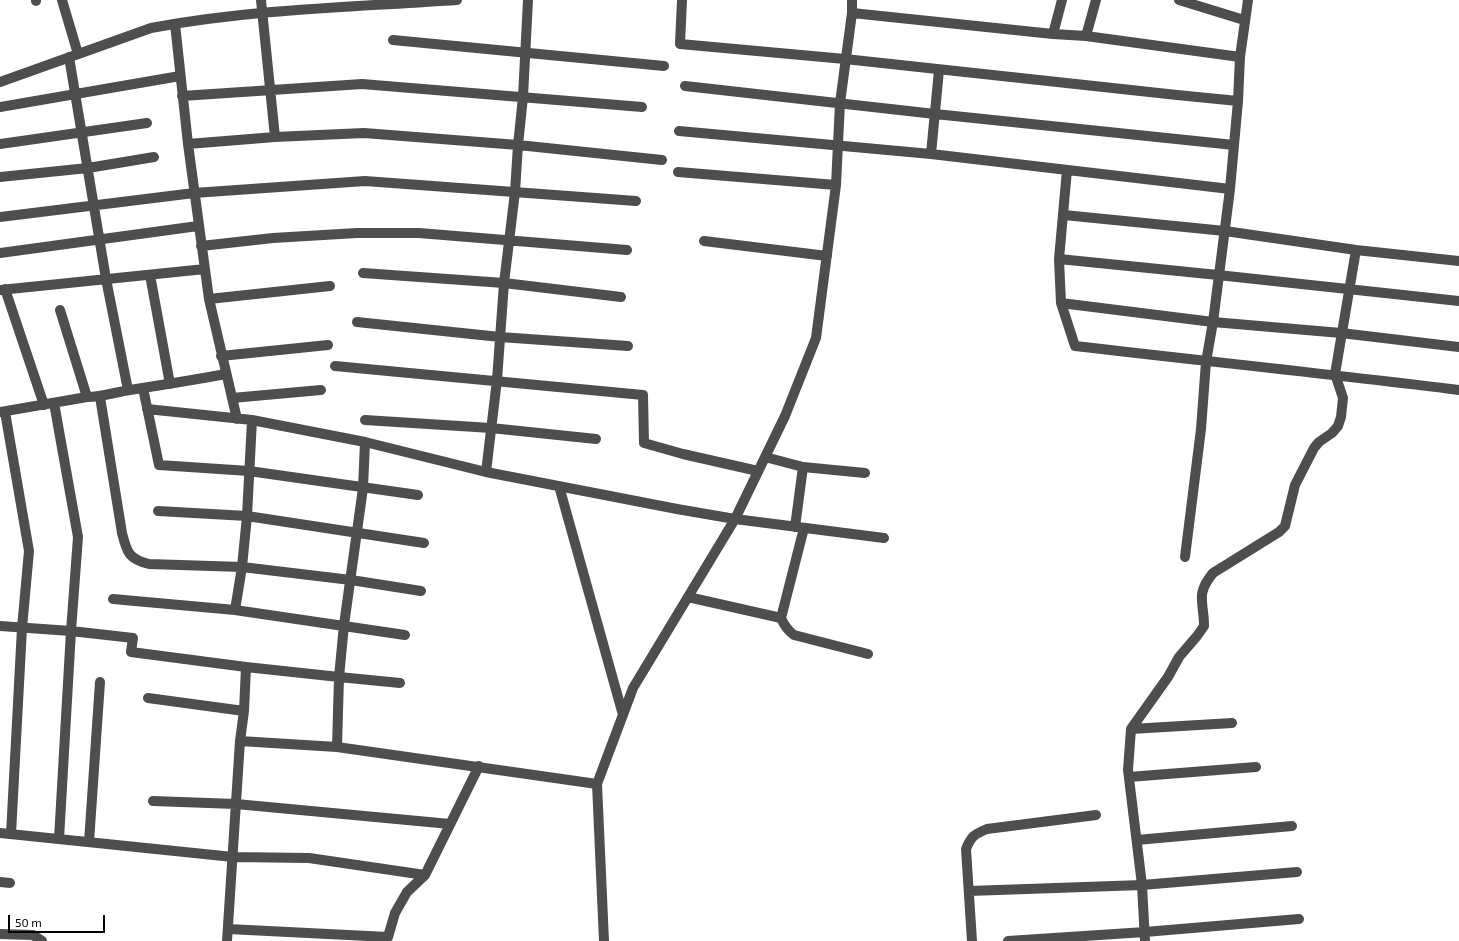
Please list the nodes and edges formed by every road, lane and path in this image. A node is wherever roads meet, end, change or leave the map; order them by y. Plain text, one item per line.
1 (62, 0) edge
2 (261, 0) edge
3 (457, 0) edge
4 (528, 0) edge
5 (682, 0) edge
6 (852, 0) edge
7 (1062, 0) edge
8 (1096, 0) edge
9 (1179, 0) edge
10 (1248, 0) edge
11 (262, 13) junction
12 (852, 13) junction
13 (1244, 20) junction
14 (175, 24) junction
15 (1053, 34) junction
16 (1086, 36) junction
17 (393, 40) dead end
18 (526, 52) junction
19 (74, 55) junction
20 (1240, 57) junction
21 (845, 59) junction
22 (664, 66) dead end
23 (940, 70) junction
24 (180, 76) junction
25 (0, 81) edge
26 (685, 86) dead end
27 (270, 91) junction
28 (75, 94) junction
29 (182, 96) junction
30 (523, 97) junction
31 (1238, 101) junction
32 (840, 103) junction
33 (0, 107) edge
34 (642, 107) dead end
35 (934, 114) junction
36 (147, 123) dead end
37 (679, 131) dead end
38 (82, 133) junction
39 (274, 138) junction
40 (0, 144) edge
41 (188, 144) junction
42 (518, 145) junction
43 (1234, 145) junction
44 (837, 146) junction
45 (932, 154) junction
46 (154, 157) dead end
47 (662, 160) dead end
48 (88, 168) junction
49 (1067, 170) junction
50 (678, 172) dead end
51 (0, 177) edge
52 (836, 186) junction
53 (1230, 189) junction
54 (515, 192) junction
55 (194, 193) junction
56 (636, 201) dead end
57 (94, 205) junction
58 (1064, 216) junction
59 (0, 217) edge
60 (198, 226) junction
61 (1225, 231) junction
62 (100, 239) junction
63 (510, 240) junction
64 (704, 241) dead end
65 (201, 246) junction
66 (626, 250) dead end
67 (1356, 250) junction
68 (0, 253) edge
69 (827, 256) junction
70 (1059, 259) junction
71 (1459, 261) edge
72 (205, 269) junction
73 (363, 273) dead end
74 (150, 275) junction
75 (1218, 275) junction
76 (106, 279) junction
77 (504, 283) junction
78 (330, 286) dead end
79 (1350, 289) junction
80 (3, 290) edge
81 (621, 297) dead end
82 (209, 299) junction
83 (1459, 301) edge
84 (1062, 303) junction
85 (60, 310) dead end
86 (357, 322) dead end
87 (1213, 322) junction
88 (1341, 333) junction
89 (500, 337) junction
90 (328, 345) dead end
91 (628, 346) dead end
92 (1459, 347) edge
93 (221, 356) junction
94 (1206, 362) junction
95 (335, 366) dead end
96 (226, 374) junction
97 (1335, 374) junction
98 (497, 380) junction
99 (170, 384) junction
100 (142, 388) junction
101 (128, 390) junction
102 (321, 390) dead end
103 (1459, 390) edge
104 (87, 397) junction
105 (100, 397) junction
106 (232, 398) junction
107 (49, 404) junction
108 (147, 409) junction
109 (3, 412) edge
110 (237, 419) junction
111 (252, 420) junction
112 (365, 420) dead end
113 (491, 428) junction
114 (596, 439) dead end
115 (365, 442) junction
116 (765, 457) junction
117 (803, 467) junction
118 (249, 471) junction
119 (758, 471) junction
120 (486, 472) junction
121 (865, 473) dead end
122 (559, 486) junction
123 (363, 488) junction
124 (418, 495) dead end
125 (158, 511) dead end
126 (247, 516) junction
127 (735, 519) junction
128 (799, 527) junction
129 (357, 534) junction
130 (884, 538) dead end
131 (424, 543) dead end
132 (1185, 557) dead end
133 (242, 567) junction
134 (351, 580) junction
135 (421, 591) dead end
136 (688, 597) junction
137 (113, 599) dead end
138 (235, 610) junction
139 (781, 618) junction
140 (344, 625) junction
141 (0, 626) edge
142 (22, 628) junction
143 (70, 631) junction
144 (405, 635) dead end
145 (868, 654) dead end
146 (246, 667) junction
147 (339, 677) junction
148 (100, 682) dead end
149 (400, 682) dead end
150 (148, 698) dead end
151 (244, 711) junction
152 (623, 715) junction
153 (1232, 723) dead end
154 (1132, 729) junction
155 (240, 741) junction
156 (337, 747) junction
157 (479, 766) junction
158 (1256, 767) dead end
159 (1129, 778) junction
160 (597, 784) junction
161 (153, 801) dead end
162 (236, 804) junction
163 (1096, 815) dead end
164 (450, 824) junction
165 (1292, 826) dead end
166 (0, 834) edge
167 (12, 834) junction
168 (59, 839) junction
169 (1137, 840) junction
170 (89, 842) junction
171 (233, 857) junction
172 (1297, 872) dead end
173 (425, 875) junction
174 (1142, 885) junction
175 (968, 891) junction
176 (1299, 919) dead end
177 (228, 929) junction
178 (0, 934) edge
179 (1145, 937) edge
180 (42, 941) edge
181 (228, 941) edge
182 (604, 941) edge
183 (972, 941) edge
184 (1008, 941) edge

1 - 19 street
2 - 11 street
3 - 11 street
4 - 18 street
5 - 21 street
6 - 12 street
7 - 15 street
8 - 16 street
9 - 13 street
10 - 13 street
11 - 14 street
11 - 27 street
12 - 15 street
12 - 21 street
13 - 20 street
14 - 19 street
14 - 24 street
15 - 16 street
16 - 20 street
17 - 18 street
18 - 22 street
18 - 30 street
19 - 25 street
19 - 28 street
20 - 31 street
21 - 23 street
21 - 32 street
23 - 31 street
23 - 35 street
24 - 28 street
24 - 29 street
26 - 32 street
27 - 29 street
27 - 30 street
27 - 39 street
28 - 33 street
28 - 38 street
29 - 41 street
30 - 34 street
30 - 42 street
31 - 43 street
32 - 35 street
32 - 44 street
35 - 43 street
35 - 45 street
36 - 38 street
37 - 44 street
38 - 40 street
38 - 48 street
39 - 41 street
39 - 42 street
41 - 55 street
42 - 47 street
42 - 54 street
43 - 53 street
44 - 45 street
44 - 52 street
45 - 49 street
46 - 48 street
48 - 51 street
48 - 57 street
49 - 53 street
49 - 58 street
50 - 52 street
52 - 69 street
53 - 61 street
54 - 55 street
54 - 56 street
54 - 63 street
55 - 57 street
55 - 60 street
57 - 59 street
57 - 62 street
58 - 61 street
58 - 70 street
60 - 62 street
60 - 65 street
61 - 67 street
61 - 75 street
62 - 68 street
62 - 76 street
63 - 65 street
63 - 66 street
63 - 77 street
64 - 69 street
65 - 72 street
67 - 71 street
67 - 79 street
69 - 116 street
70 - 75 street
70 - 84 street
72 - 74 street
72 - 82 street
73 - 77 street
74 - 76 street
74 - 99 street
75 - 79 street
75 - 87 street
76 - 80 street
76 - 101 street
77 - 81 street
77 - 89 street
78 - 82 street
79 - 83 street
79 - 88 street
80 - 107 street
82 - 93 street
84 - 87 street
84 - 94 street
85 - 104 street
86 - 89 street
87 - 88 street
87 - 94 street
88 - 92 street
88 - 97 street
89 - 91 street
89 - 98 street
90 - 93 street
93 - 96 street
94 - 97 street
94 - 132 street
95 - 98 street
96 - 99 street
96 - 106 street
97 - 103 street
97 - 154 street
98 - 113 street
98 - 119 street
99 - 100 street
100 - 101 street
100 - 108 street
101 - 105 street
102 - 106 street
104 - 105 street
104 - 107 street
105 - 133 street
106 - 110 street
107 - 109 street
107 - 143 street
108 - 110 street
108 - 118 street
109 - 142 street
110 - 111 street
111 - 115 street
111 - 118 street
112 - 113 street
113 - 114 street
113 - 120 street
115 - 120 street
115 - 123 street
116 - 117 street
116 - 119 street
117 - 121 street
117 - 128 street
118 - 123 street
118 - 126 street
119 - 127 street
120 - 122 street
122 - 127 street
122 - 152 street
123 - 124 street
123 - 129 street
125 - 126 street
126 - 129 street
126 - 133 street
127 - 128 street
127 - 136 street
128 - 130 street
128 - 139 street
129 - 131 street
129 - 134 street
133 - 134 street
133 - 138 street
134 - 135 street
134 - 140 street
136 - 139 street
136 - 152 street
137 - 138 street
138 - 140 street
139 - 145 street
140 - 144 street
140 - 147 street
141 - 142 street
142 - 143 street
142 - 167 street
143 - 146 street
143 - 168 street
146 - 147 street
146 - 151 street
147 - 149 street
147 - 156 street
148 - 170 street
150 - 151 street
151 - 155 street
152 - 160 street
153 - 154 street
154 - 159 street
155 - 156 street
155 - 162 street
156 - 157 street
157 - 160 street
157 - 164 street
158 - 159 street
159 - 169 street
160 - 182 street
161 - 162 street
162 - 164 street
162 - 171 street
163 - 175 street
164 - 173 street
165 - 169 street
166 - 167 street
167 - 168 street
168 - 170 street
169 - 174 street
170 - 171 street
171 - 173 street
171 - 177 street
172 - 174 street
173 - 177 street
174 - 175 street
174 - 179 street
175 - 183 street
176 - 179 street
177 - 181 street
178 - 180 street
179 - 184 street

